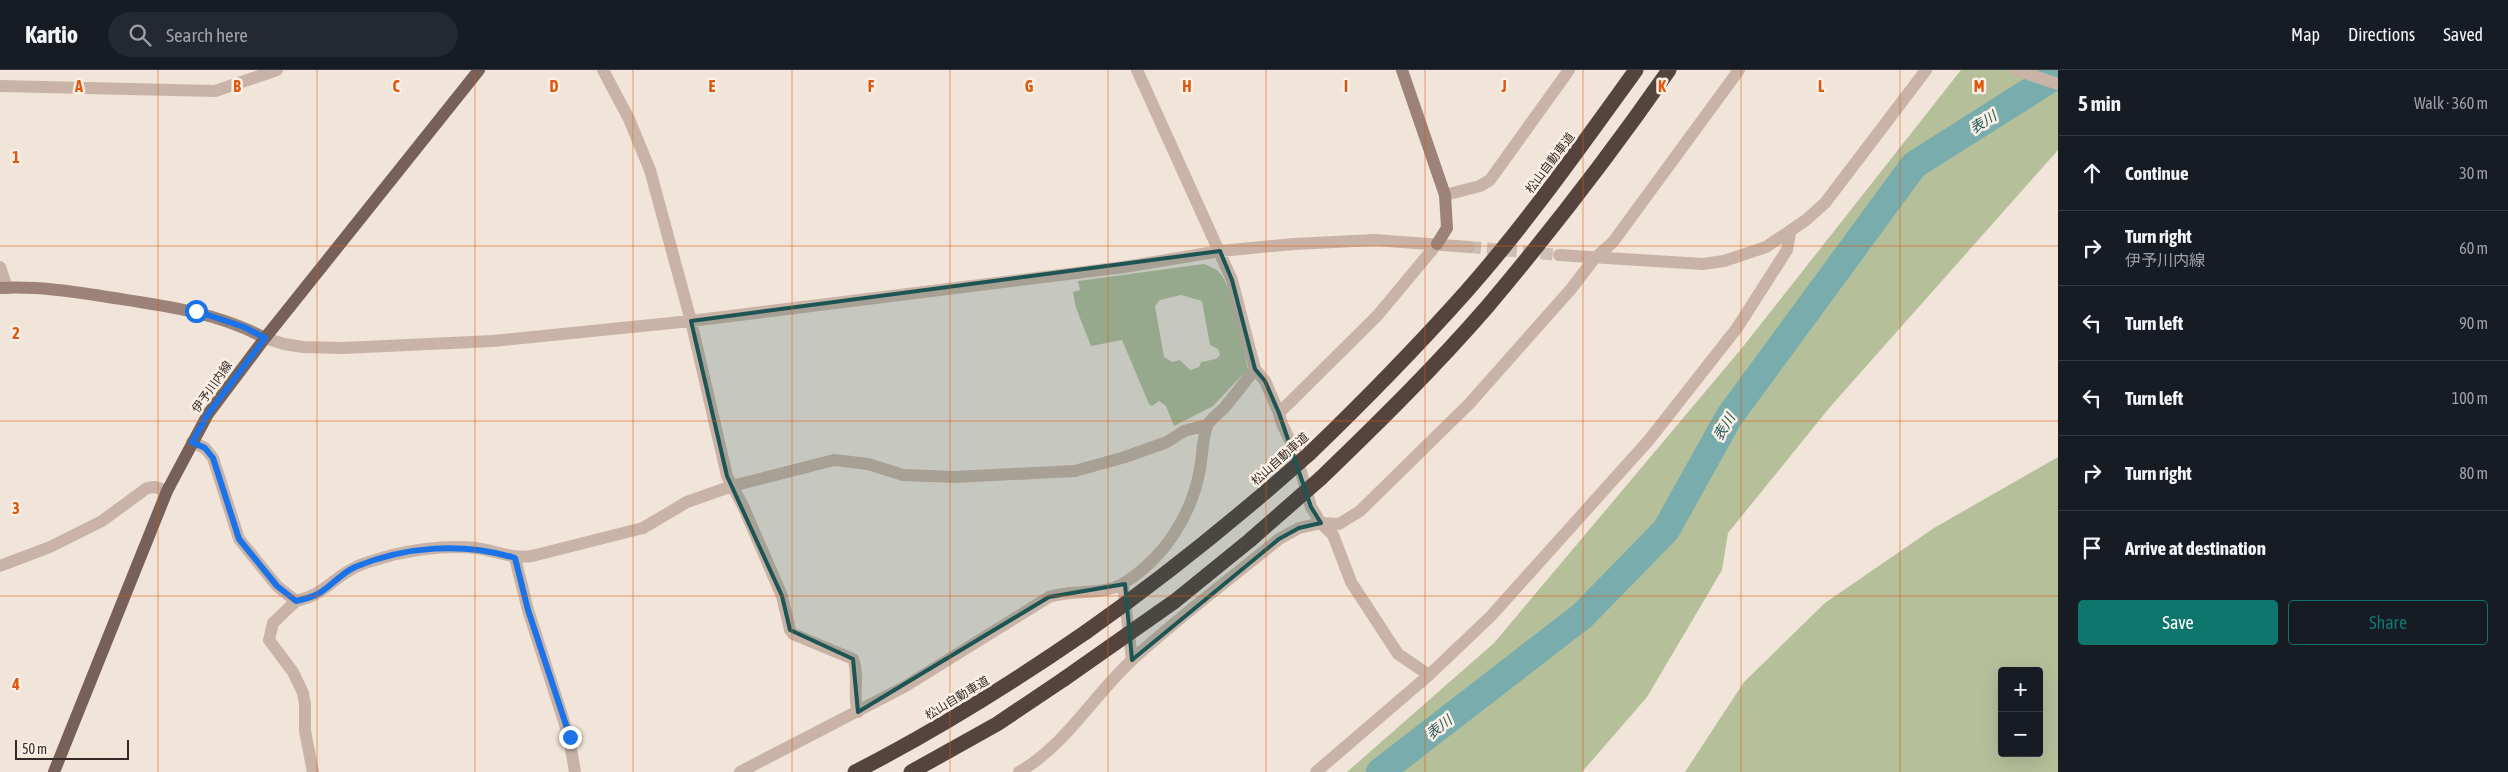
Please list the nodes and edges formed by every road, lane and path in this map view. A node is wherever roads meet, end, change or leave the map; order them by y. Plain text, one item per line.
1 (277, 70) edge
2 (479, 70) edge
3 (603, 70) edge
4 (1137, 70) edge
5 (1402, 70) edge
6 (1570, 70) edge
7 (1636, 70) edge
8 (1669, 70) edge
9 (1739, 70) edge
10 (1926, 70) edge
11 (2016, 70) edge
12 (2058, 84) edge
13 (0, 86) edge
14 (1444, 195) junction
15 (1790, 233) junction
16 (1437, 244) junction
17 (1469, 247) tunnel mouth
18 (1220, 251) junction
19 (1559, 255) tunnel mouth
20 (1594, 259) junction
21 (0, 267) edge
22 (3, 288) edge
23 (691, 321) junction
24 (265, 338) junction
25 (1255, 369) junction
26 (1280, 413) junction
27 (1207, 426) junction
28 (192, 442) junction
29 (732, 486) junction
30 (167, 491) junction
31 (1321, 523) junction
32 (515, 558) junction
33 (0, 566) edge
34 (1123, 584) junction
35 (296, 601) junction
36 (1132, 660) junction
37 (1429, 675) junction
38 (858, 712) junction
39 (54, 772) edge
40 (313, 772) edge
41 (575, 772) edge
42 (740, 772) edge
43 (855, 772) edge
44 (911, 772) edge
45 (1020, 772) edge
46 (1316, 772) edge

1 - 13 street
2 - 24 main road, 伊予川内線
3 - 23 street
4 - 18 street
5 - 14 street
6 - 14 street
7 - 43 highway, 松山自動車道, bridge
8 - 44 highway, bridge
9 - 20 street
10 - 15 street
11 - 12 street
14 - 16 street
15 - 20 street
15 - 37 street
16 - 17 street
16 - 18 street
16 - 26 street
18 - 23 street
18 - 25 street
19 - 20 street
20 - 31 street
21 - 22 street
22 - 24 street
23 - 24 street
23 - 29 street
24 - 28 main road, 伊予川内線
25 - 26 street
25 - 27 street
26 - 31 street
27 - 29 street
27 - 34 street
28 - 30 main road, 伊予川内線
28 - 35 street
29 - 32 street
29 - 38 street
30 - 33 street
30 - 39 main road, 伊予川内線
31 - 36 street
31 - 37 street
32 - 35 street
32 - 41 street
34 - 36 street
34 - 38 street
35 - 40 street
36 - 45 street
37 - 46 street
38 - 42 street

